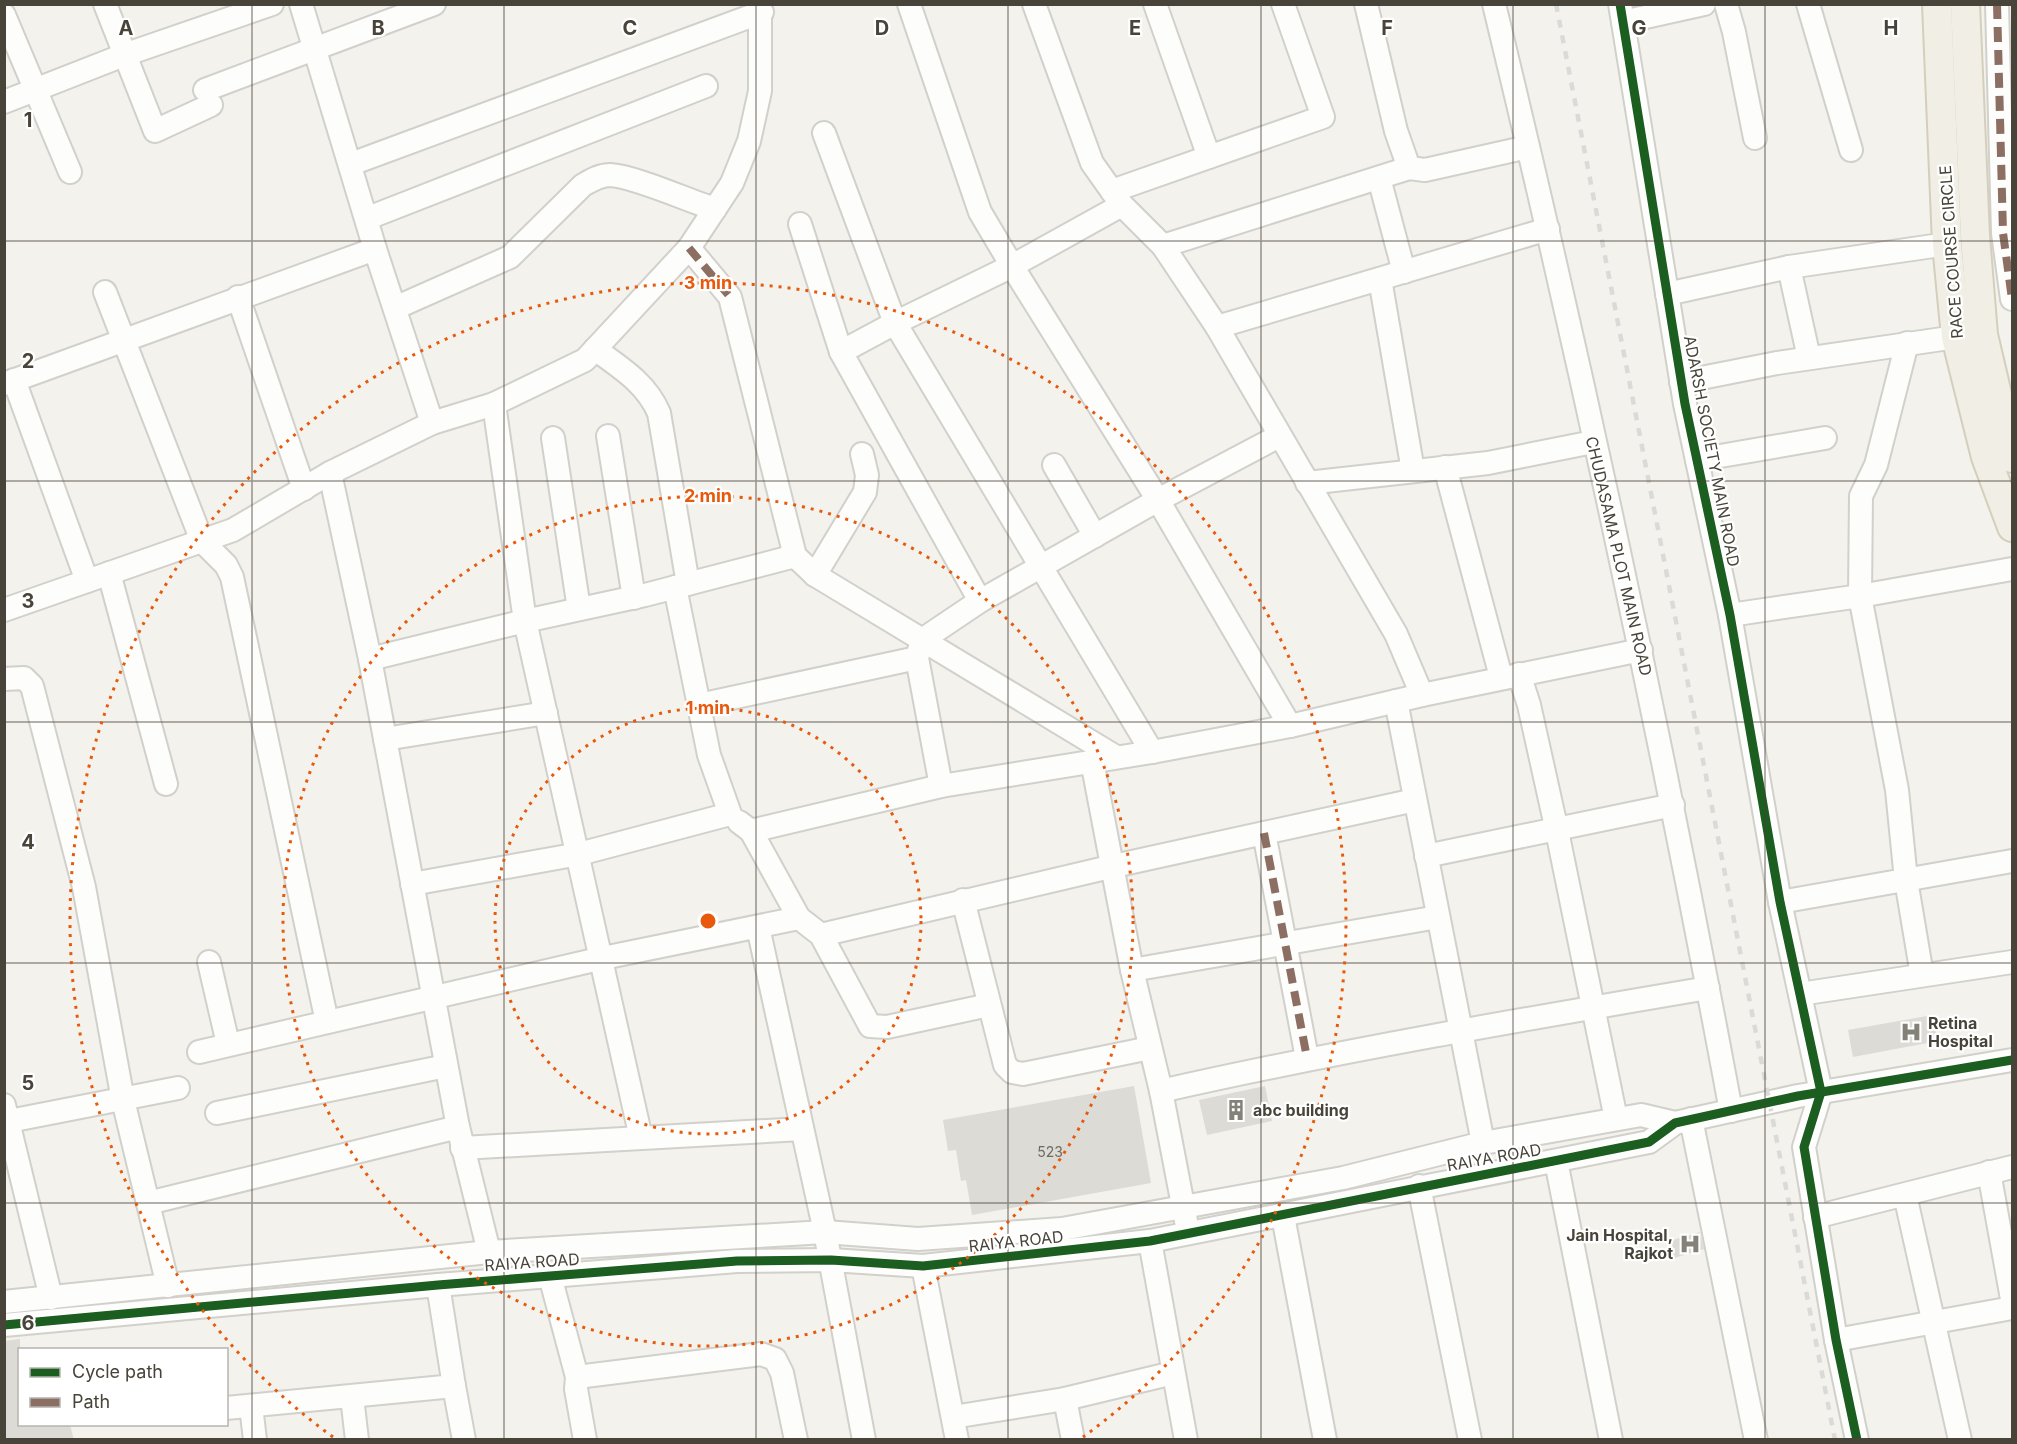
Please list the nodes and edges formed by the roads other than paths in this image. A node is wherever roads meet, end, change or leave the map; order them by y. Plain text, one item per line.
1 (105, 4) edge
2 (272, 4) edge
3 (301, 4) edge
4 (909, 4) edge
5 (1034, 4) edge
6 (1155, 4) edge
7 (1283, 4) edge
8 (1366, 4) edge
9 (1494, 4) edge
10 (1704, 4) edge
11 (1726, 4) edge
12 (1808, 4) edge
13 (1937, 4) edge
14 (1965, 4) edge
15 (1997, 4) edge
16 (427, 6) edge
17 (761, 8) edge
18 (1622, 13) edge
19 (4, 15) edge
20 (317, 50) junction
21 (124, 56) junction
22 (706, 86) dead end
23 (35, 90) junction
24 (4, 102) edge
25 (824, 133) dead end
26 (1755, 138) dead end
27 (1528, 147) junction
28 (1851, 150) dead end
29 (1209, 157) junction
30 (351, 164) junction
31 (1409, 168) junction
32 (70, 172) dead end
33 (1379, 178) junction
34 (1117, 198) junction
35 (715, 209) junction
36 (368, 218) junction
37 (800, 224) dead end
38 (1548, 229) junction
39 (1947, 244) junction
40 (1163, 246) junction
41 (689, 248) junction
42 (375, 249) junction
43 (1012, 266) junction
44 (1789, 267) junction
45 (1404, 272) junction
46 (1380, 279) junction
47 (105, 292) dead end
48 (1667, 294) junction
49 (238, 297) junction
50 (2013, 299) edge
51 (395, 308) junction
52 (896, 323) junction
53 (1217, 327) junction
54 (1956, 337) junction
55 (123, 339) junction
56 (1907, 343) junction
57 (595, 349) junction
58 (841, 352) junction
59 (1809, 358) junction
60 (9, 382) edge
61 (1682, 382) junction
62 (494, 404) junction
63 (432, 423) junction
64 (608, 436) dead end
65 (1279, 436) junction
66 (553, 438) dead end
67 (1825, 438) dead end
68 (1593, 442) junction
69 (862, 454) dead end
70 (2013, 458) edge
71 (1697, 460) junction
72 (1054, 465) dead end
73 (1445, 467) junction
74 (1413, 471) junction
75 (330, 473) junction
76 (1307, 483) junction
77 (304, 489) junction
78 (1158, 500) junction
79 (2013, 527) edge
80 (1095, 536) junction
81 (202, 541) junction
82 (795, 556) junction
83 (1041, 567) junction
84 (2013, 569) edge
85 (109, 573) junction
86 (815, 575) junction
87 (87, 581) junction
88 (681, 586) junction
89 (1860, 596) junction
90 (634, 598) junction
91 (980, 601) junction
92 (579, 609) junction
93 (4, 610) edge
94 (1730, 615) junction
95 (525, 621) junction
96 (920, 649) junction
97 (1641, 650) junction
98 (370, 659) junction
99 (1510, 676) junction
100 (4, 679) edge
101 (1422, 694) junction
102 (1396, 701) junction
103 (699, 705) junction
104 (546, 713) junction
105 (1290, 726) junction
106 (385, 739) junction
107 (1152, 752) junction
108 (1116, 757) junction
109 (1092, 761) junction
110 (166, 784) dead end
111 (941, 786) junction
112 (1415, 800) junction
113 (1673, 805) junction
114 (730, 814) junction
115 (751, 831) junction
116 (1557, 831) junction
117 (1264, 833) junction
118 (579, 854) junction
119 (1426, 856) junction
120 (2013, 861) edge
121 (1114, 866) junction
122 (1906, 880) junction
123 (412, 884) junction
124 (963, 900) junction
125 (1780, 902) junction
126 (1438, 917) junction
127 (799, 918) junction
128 (758, 927) junction
129 (821, 934) junction
130 (1284, 944) junction
131 (603, 958) junction
132 (209, 962) dead end
133 (2013, 962) edge
134 (1132, 970) junction
135 (1922, 975) junction
136 (1708, 988) junction
137 (1800, 994) junction
138 (432, 999) junction
139 (989, 1005) junction
140 (1592, 1007) junction
141 (327, 1022) junction
142 (1460, 1029) junction
143 (228, 1044) junction
144 (1150, 1048) junction
145 (199, 1052) dead end
146 (1307, 1058) junction
147 (2013, 1060) edge
148 (446, 1066) junction
149 (178, 1088) dead end
150 (1161, 1091) junction
151 (1821, 1092) junction
152 (123, 1100) junction
153 (1731, 1111) junction
154 (217, 1113) dead end
155 (6, 1116) edge
156 (1616, 1119) junction
157 (1683, 1121) junction
158 (802, 1129) junction
159 (460, 1138) junction
160 (641, 1138) junction
161 (1483, 1143) junction
162 (1556, 1161) junction
163 (2013, 1167) edge
164 (1989, 1172) junction
165 (1419, 1186) junction
166 (1905, 1195) junction
167 (148, 1203) junction
168 (1184, 1207) junction
169 (1283, 1216) junction
170 (1815, 1217) junction
171 (825, 1232) junction
172 (1187, 1234) junction
173 (1150, 1241) junction
174 (489, 1252) junction
175 (831, 1260) junction
176 (923, 1266) junction
177 (550, 1276) junction
178 (438, 1285) junction
179 (168, 1286) junction
180 (51, 1298) junction
181 (2013, 1299) edge
182 (4, 1302) edge
183 (2013, 1308) edge
184 (1933, 1323) junction
185 (4, 1325) edge
186 (1836, 1340) junction
187 (1173, 1373) junction
188 (577, 1377) junction
189 (454, 1386) junction
190 (352, 1397) junction
191 (1065, 1399) junction
192 (250, 1406) junction
193 (228, 1408) edge
194 (953, 1417) junction
195 (255, 1440) edge
196 (357, 1440) edge
197 (464, 1440) edge
198 (585, 1440) edge
199 (795, 1440) edge
200 (864, 1440) edge
201 (957, 1440) edge
202 (1073, 1440) edge
203 (1186, 1440) edge
204 (1325, 1440) edge
205 (1470, 1440) edge
206 (1611, 1440) edge
207 (1756, 1440) edge
208 (1857, 1440) edge
209 (1959, 1440) edge

1 - 21 street
2 - 21 street
3 - 20 street
4 - 43 street
5 - 34 street
6 - 29 street
7 - 29 street
8 - 31 street
9 - 27 street, CHUDASAMA PLOT MAIN ROAD
10 - 18 street
11 - 26 street
12 - 28 street
13 - 39 main road, RACE COURSE CIRCLE
14 - 70 main road, RACE COURSE CIRCLE
15 - 50 street
16 - 20 street
17 - 30 street
17 - 35 street
18 - 48 street, ADARSH SOCIETY MAIN ROAD
19 - 23 street
20 - 21 street
20 - 30 street
21 - 23 street
22 - 36 street
23 - 24 street
23 - 32 street
25 - 52 street
27 - 31 street
27 - 38 street, CHUDASAMA PLOT MAIN ROAD
29 - 34 street
30 - 36 street
31 - 33 street
33 - 40 street
33 - 45 street
34 - 40 street
34 - 43 street
35 - 41 street
35 - 51 street
36 - 42 street
37 - 58 street
38 - 45 street
38 - 68 street, CHUDASAMA PLOT MAIN ROAD
39 - 44 street
39 - 54 main road, RACE COURSE CIRCLE
40 - 53 street
41 - 57 street
41 - 82 street
42 - 49 street
42 - 51 street
43 - 52 street
43 - 78 street
44 - 48 street
44 - 59 street
45 - 46 street
46 - 53 street
46 - 74 street
47 - 55 street
48 - 61 street, ADARSH SOCIETY MAIN ROAD
49 - 55 street
49 - 77 street
51 - 63 street
52 - 58 street
52 - 83 street
53 - 65 street
54 - 56 street
54 - 79 main road, RACE COURSE CIRCLE
55 - 60 street
55 - 81 street
56 - 59 street
56 - 89 street
57 - 62 street
57 - 88 street
58 - 91 street
59 - 61 street
60 - 87 street
61 - 71 street, ADARSH SOCIETY MAIN ROAD
62 - 63 street
62 - 95 street
63 - 75 street
64 - 90 street
65 - 76 street
65 - 78 street
66 - 92 street
67 - 71 street
68 - 73 street
68 - 97 street, CHUDASAMA PLOT MAIN ROAD
69 - 86 street
71 - 94 street, ADARSH SOCIETY MAIN ROAD
72 - 80 street
73 - 74 street
73 - 99 street
74 - 76 street
75 - 77 street
75 - 98 street
76 - 101 street
77 - 81 street
78 - 80 street
78 - 105 street
80 - 83 street
81 - 85 street
81 - 141 street
82 - 86 street
82 - 88 street
83 - 91 street
83 - 107 street
84 - 89 street
85 - 87 street
85 - 110 street
86 - 96 street
87 - 93 street
88 - 90 street
88 - 103 street
89 - 94 street
89 - 122 street
90 - 92 street
91 - 96 street
92 - 95 street
94 - 125 street, ADARSH SOCIETY MAIN ROAD
95 - 98 street
95 - 104 street
96 - 103 street
96 - 108 street
96 - 111 street
97 - 99 street
97 - 113 street, CHUDASAMA PLOT MAIN ROAD
98 - 106 street
99 - 101 street
99 - 116 street
100 - 152 street
101 - 102 street
102 - 105 street
102 - 112 street
103 - 114 street
104 - 106 street
104 - 118 street
105 - 107 street
106 - 123 street
107 - 108 street
108 - 109 street
109 - 111 street
109 - 121 street
111 - 115 street
112 - 117 street
112 - 119 street
113 - 116 street
113 - 136 street, CHUDASAMA PLOT MAIN ROAD
114 - 115 street
114 - 118 street
115 - 127 street
116 - 119 street
116 - 140 street
117 - 121 street
117 - 130 street
118 - 123 street
118 - 131 street
119 - 126 street
120 - 122 street
121 - 124 street
121 - 134 street
122 - 125 street
122 - 135 street
123 - 138 street
124 - 129 street
124 - 139 street
125 - 137 street, ADARSH SOCIETY MAIN ROAD
126 - 130 street
126 - 142 street
127 - 128 street
127 - 129 street
128 - 131 street
128 - 158 street
129 - 139 street
130 - 134 street
130 - 146 street
131 - 138 street
131 - 160 street
132 - 143 street
133 - 135 street
134 - 144 street
135 - 137 street
136 - 140 street
136 - 153 street, CHUDASAMA PLOT MAIN ROAD
137 - 151 street, ADARSH SOCIETY MAIN ROAD
138 - 141 street
138 - 148 street
139 - 144 street
140 - 142 street
140 - 156 street
141 - 143 street
142 - 146 street
142 - 161 street
143 - 145 street
144 - 150 street
146 - 150 street
147 - 151 street, RAIYA ROAD
148 - 154 street
148 - 159 street
149 - 152 street
150 - 168 street
151 - 153 street, RAIYA ROAD
151 - 170 street
152 - 155 street
152 - 167 street
153 - 157 street, RAIYA ROAD
155 - 180 street
156 - 157 street, RAIYA ROAD
156 - 161 street, RAIYA ROAD
157 - 162 street, RAIYA ROAD
157 - 207 street
158 - 160 street
158 - 171 street
159 - 160 street
159 - 167 street
159 - 174 street
161 - 168 street, RAIYA ROAD
162 - 165 street, RAIYA ROAD
162 - 206 street
163 - 164 street
164 - 166 street
164 - 181 street
165 - 169 street, RAIYA ROAD
165 - 205 street
166 - 170 street
166 - 184 street
167 - 179 street
168 - 171 street, RAIYA ROAD
168 - 172 street
169 - 172 street, RAIYA ROAD
169 - 204 street
170 - 186 street
171 - 174 street, RAIYA ROAD
171 - 175 street
172 - 173 street, RAIYA ROAD
173 - 176 street, RAIYA ROAD
173 - 187 street
174 - 179 street, RAIYA ROAD
175 - 176 street, RAIYA ROAD
175 - 177 street, RAIYA ROAD
175 - 200 street
176 - 194 street
177 - 178 street, RAIYA ROAD
177 - 188 street
178 - 185 street, RAIYA ROAD
178 - 189 street
179 - 180 street, RAIYA ROAD
180 - 182 street, RAIYA ROAD
183 - 184 street
184 - 186 street
184 - 209 street
186 - 208 street
187 - 191 street
187 - 203 street
188 - 198 street
188 - 199 street
189 - 190 street
189 - 197 street
190 - 192 street
190 - 196 street
191 - 194 street
191 - 202 street
192 - 193 street
192 - 195 street
194 - 201 street

